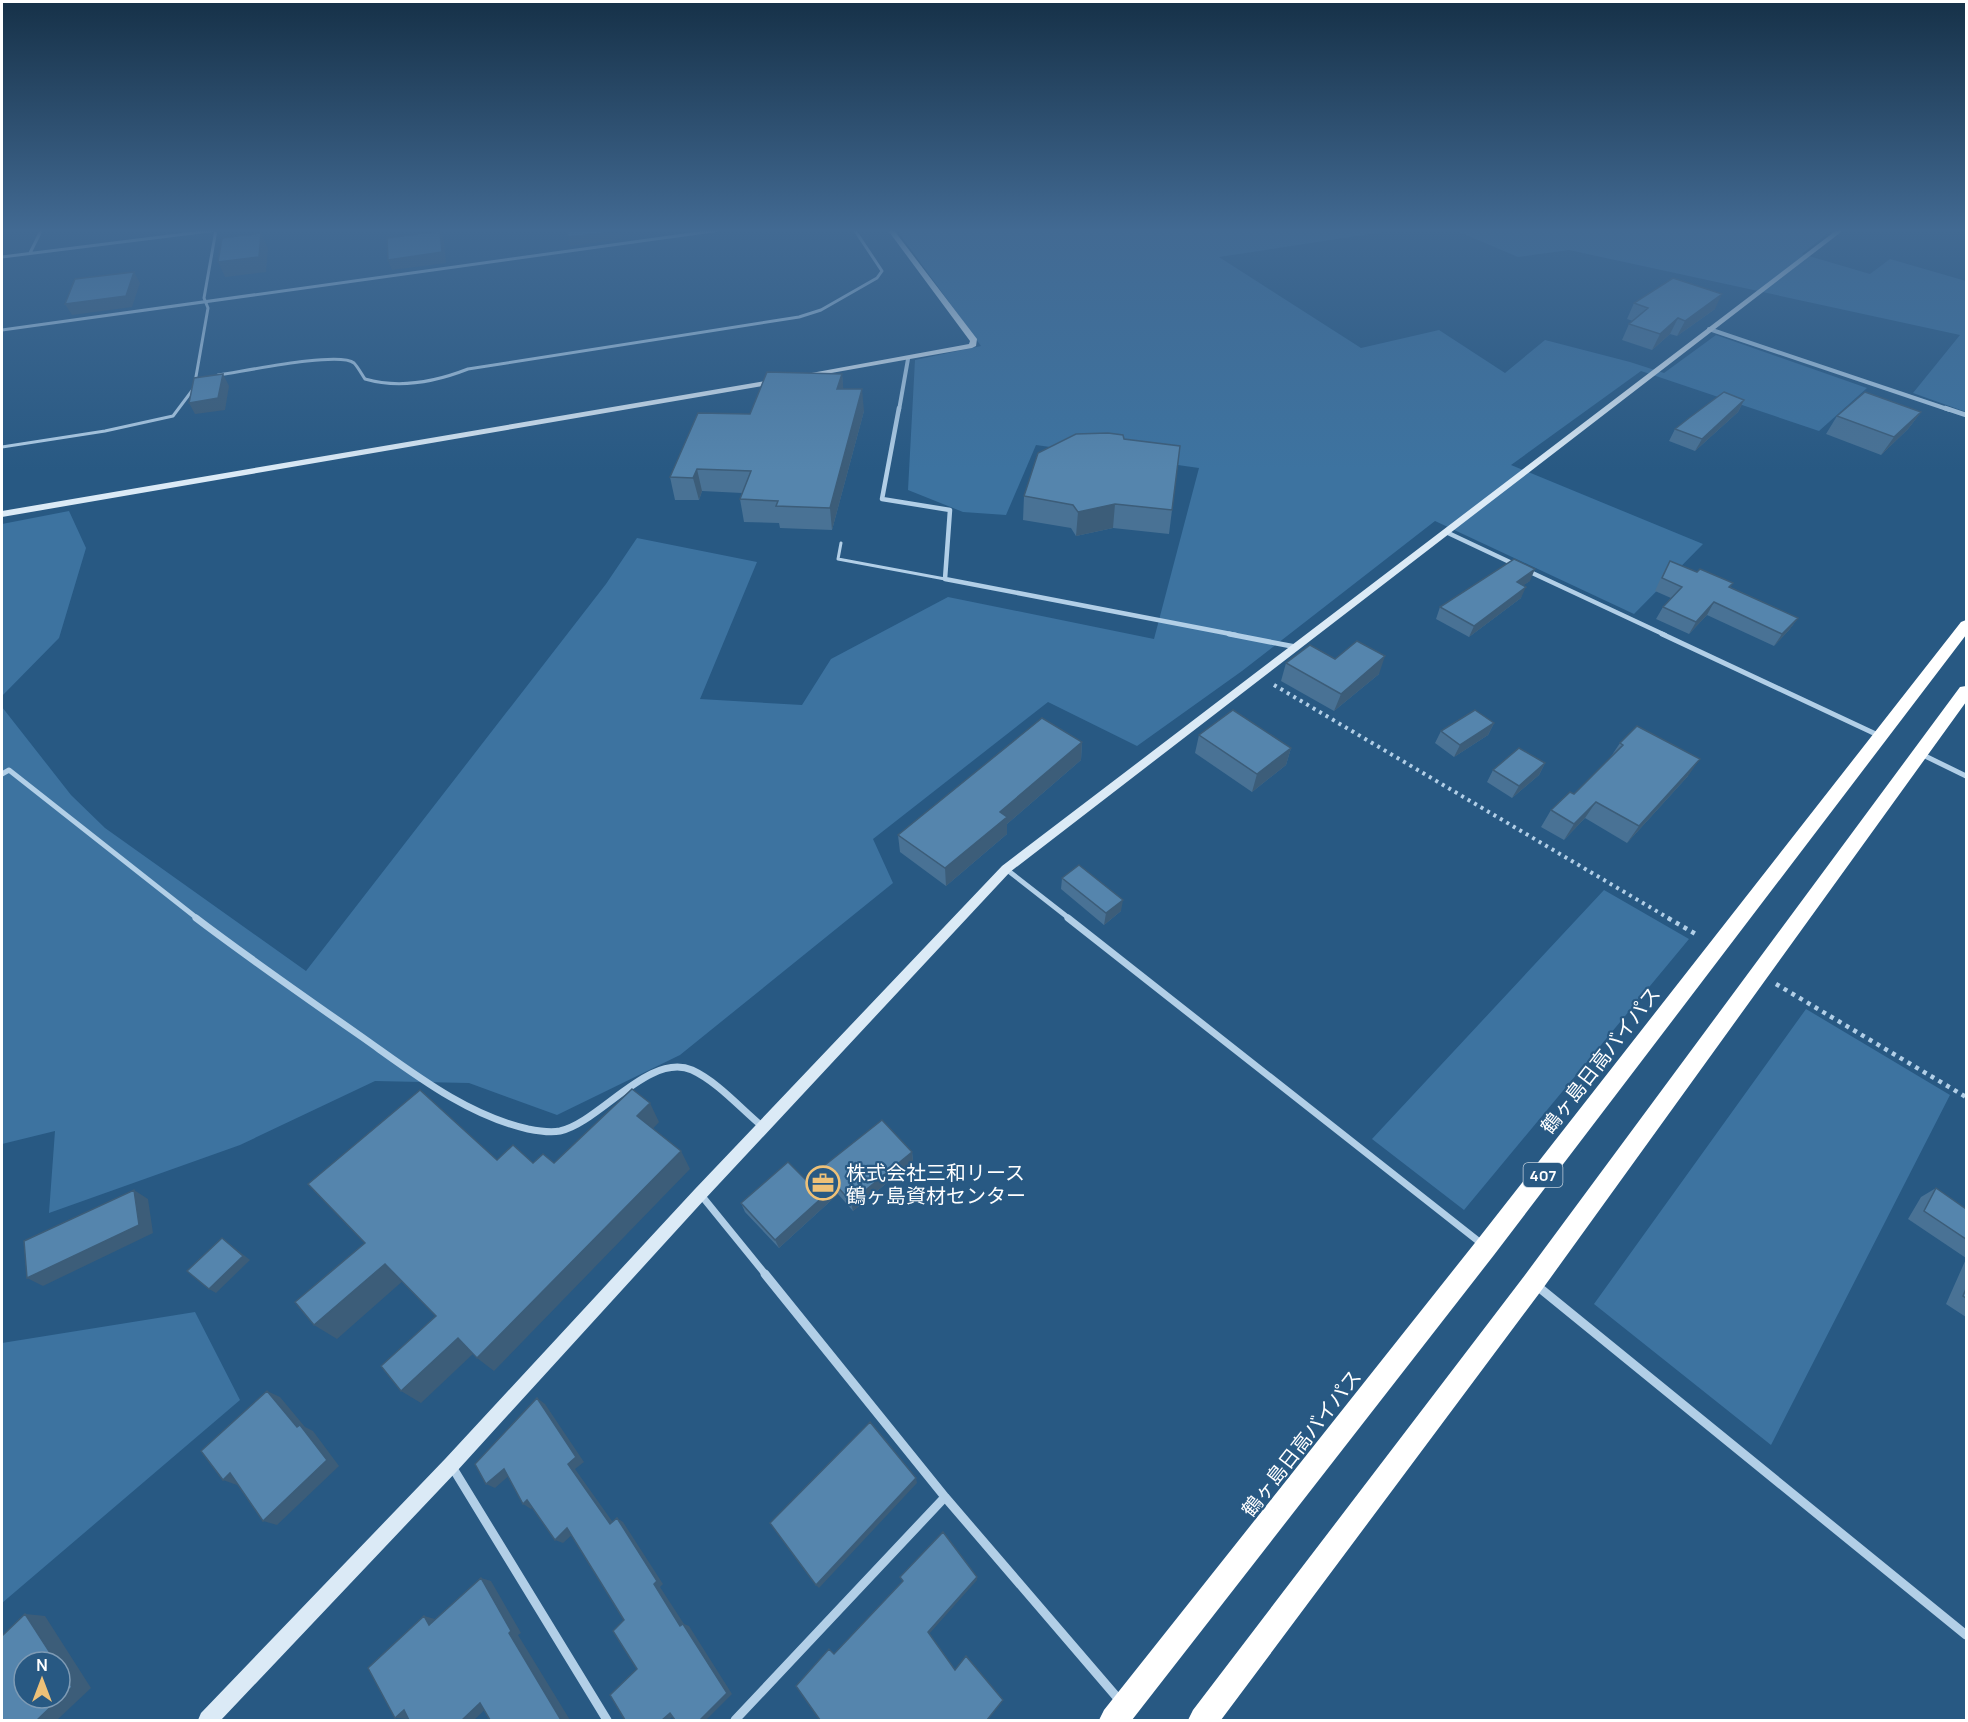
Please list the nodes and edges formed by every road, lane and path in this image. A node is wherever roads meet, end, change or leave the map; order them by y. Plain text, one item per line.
1 (152, 309) edge
2 (208, 309) edge
3 (819, 309) edge
4 (950, 309) edge
5 (1735, 309) edge
6 (1709, 329) junction
7 (2, 330) edge
8 (908, 358) junction
9 (218, 375) edge
10 (206, 377) edge
11 (194, 379) junction
12 (1966, 416) edge
13 (2, 447) edge
14 (2, 514) edge
15 (1446, 532) junction
16 (841, 543) dead end
17 (945, 579) junction
18 (1966, 625) edge
19 (1296, 647) junction
20 (1259, 675) junction
21 (1966, 691) edge
22 (1881, 736) junction
23 (1920, 754) junction
24 (2, 774) edge
25 (1966, 776) edge
26 (1006, 869) junction
27 (1718, 948) junction
28 (1759, 974) junction
29 (1966, 1097) edge
30 (763, 1127) junction
31 (700, 1194) junction
32 (1486, 1247) junction
33 (1533, 1282) junction
34 (451, 1465) junction
35 (945, 1497) junction
36 (1966, 1635) edge
37 (1119, 1713) edge
38 (208, 1720) edge
39 (607, 1720) edge
40 (735, 1720) edge
41 (1203, 1720) edge

1 - 7 lane
2 - 11 lane
3 - 9 lane
4 - 8 street
5 - 6 street
6 - 12 street
6 - 15 street
8 - 14 street
8 - 17 street
10 - 11 lane
11 - 13 lane
15 - 19 street
15 - 22 street
16 - 17 lane
17 - 19 street
18 - 22 highway, 鶴ヶ島日高バイパス / 407
19 - 20 street
20 - 26 street
20 - 27 path
21 - 23 highway
22 - 27 highway, 鶴ヶ島日高バイパス / 407
23 - 25 street
23 - 28 highway
24 - 30 street
26 - 30 street
26 - 32 street
27 - 32 highway, 鶴ヶ島日高バイパス / 407
28 - 29 path
28 - 33 highway
30 - 31 street
31 - 34 street
31 - 35 street
32 - 37 highway, 鶴ヶ島日高バイパス / 407
33 - 36 street
33 - 41 highway
34 - 38 street
34 - 39 street
35 - 37 street
35 - 40 street

